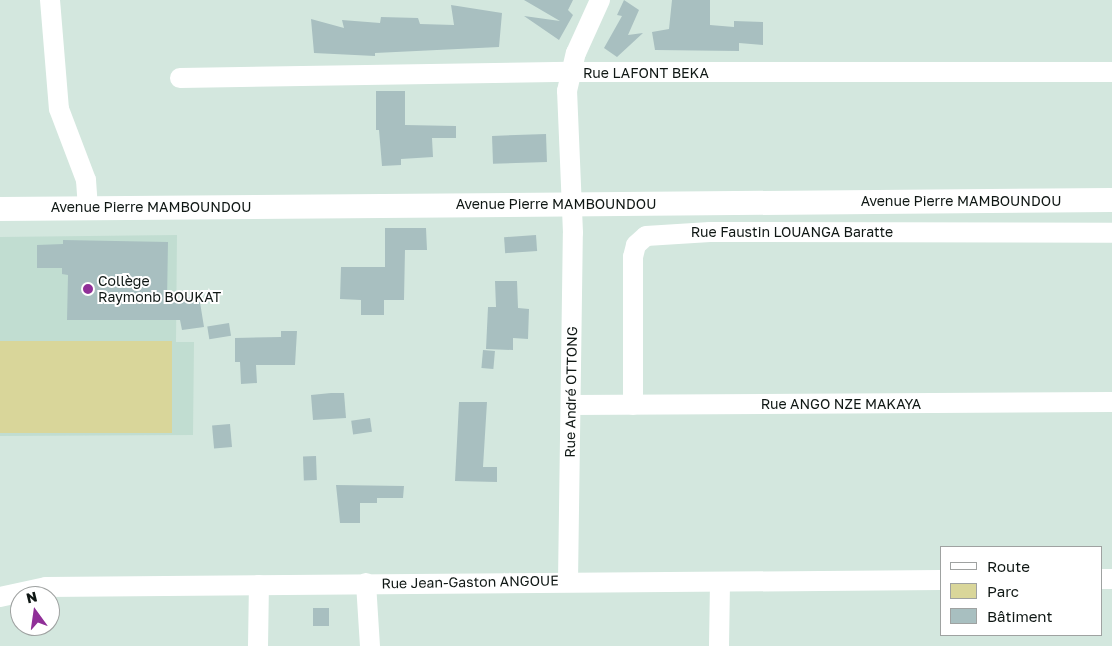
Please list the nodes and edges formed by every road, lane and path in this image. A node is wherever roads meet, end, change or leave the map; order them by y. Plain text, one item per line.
1 (50, 0) edge
2 (600, 0) edge
3 (572, 72) junction
4 (1112, 72) edge
5 (180, 78) dead end
6 (1112, 200) edge
7 (572, 204) junction
8 (0, 208) edge
9 (88, 208) junction
10 (1112, 233) edge
11 (1112, 402) edge
12 (570, 405) junction
13 (633, 405) junction
14 (940, 580) edge
15 (568, 581) junction
16 (720, 582) junction
17 (366, 583) junction
18 (259, 585) junction
19 (0, 598) edge
20 (258, 646) edge
21 (370, 646) edge
22 (719, 646) edge

1 - 9 street
2 - 3 street, Rue André OTTONG
3 - 4 street, Rue LAFONT BEKA
3 - 5 street, Rue LAFONT BEKA
3 - 7 street, Rue André OTTONG
6 - 7 street, Avenue Pierre MAMBOUNDOU
7 - 9 street, Avenue Pierre MAMBOUNDOU
7 - 12 street, Rue André OTTONG
8 - 9 street, Avenue Pierre MAMBOUNDOU
10 - 13 street, Rue Faustin LOUANGA Baratte
11 - 13 street, Rue ANGO NZE MAKAYA
12 - 13 street, Rue ANGO NZE MAKAYA
12 - 15 street, Rue André OTTONG
14 - 16 street, Rue Jean-Gaston ANGOUE
15 - 16 street, Rue Jean-Gaston ANGOUE
15 - 17 street, Rue Jean-Gaston ANGOUE
16 - 22 street
17 - 18 street, Rue Jean-Gaston ANGOUE
17 - 21 street
18 - 19 street, Rue Jean-Gaston ANGOUE
18 - 20 street

